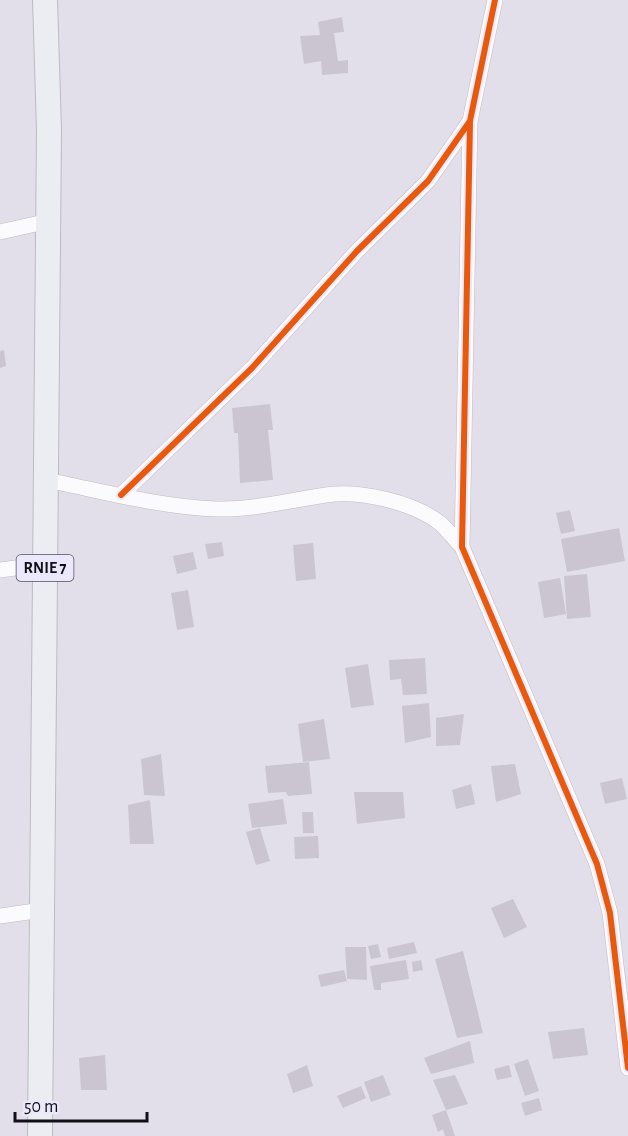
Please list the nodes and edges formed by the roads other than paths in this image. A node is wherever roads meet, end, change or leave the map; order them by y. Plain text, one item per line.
1 (45, 0) edge
2 (495, 0) edge
3 (470, 121) junction
4 (49, 221) junction
5 (0, 232) edge
6 (46, 480) junction
7 (121, 495) junction
8 (462, 547) junction
9 (45, 564) junction
10 (0, 570) edge
11 (42, 910) junction
12 (0, 916) edge
13 (628, 1068) edge
14 (40, 1136) edge

1 - 4 main road, RNIE 7
2 - 3 street
3 - 7 street
3 - 8 street
4 - 5 street
4 - 6 main road, RNIE 7
6 - 7 street
6 - 9 main road, RNIE 7
7 - 8 street
8 - 13 street
9 - 10 street
9 - 11 main road, RNIE 7
11 - 12 street
11 - 14 main road, RNIE 7

